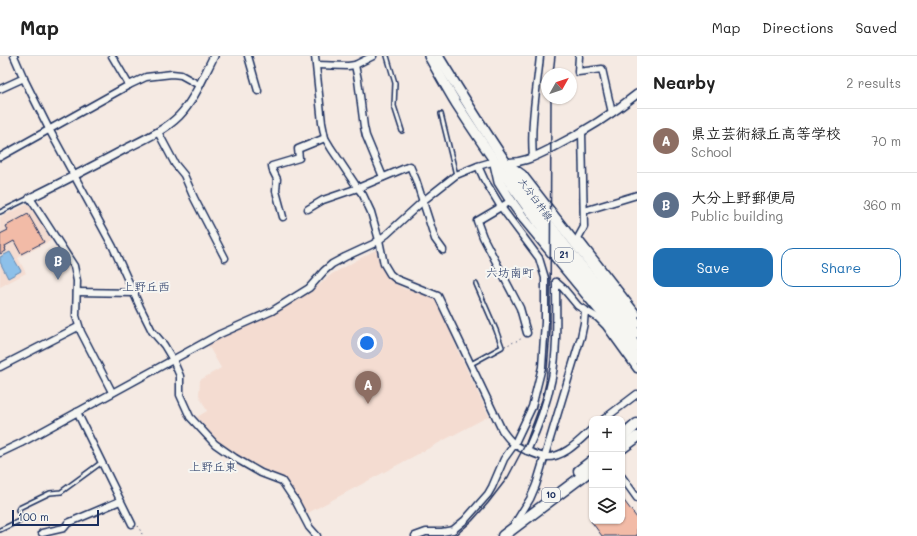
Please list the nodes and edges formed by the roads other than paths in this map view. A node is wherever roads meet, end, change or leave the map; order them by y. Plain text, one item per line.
1 (14, 56) edge
2 (112, 56) edge
3 (214, 56) edge
4 (248, 56) edge
5 (315, 56) edge
6 (373, 56) edge
7 (387, 56) edge
8 (429, 56) edge
9 (438, 56) edge
10 (540, 56) edge
11 (579, 56) edge
12 (317, 65) junction
13 (355, 65) junction
14 (24, 78) junction
15 (129, 85) junction
16 (198, 86) junction
17 (0, 90) edge
18 (258, 92) dead end
19 (637, 94) edge
20 (612, 113) junction
21 (441, 114) dead end
22 (49, 129) junction
23 (402, 131) dead end
24 (158, 132) junction
25 (582, 133) junction
26 (325, 138) junction
27 (0, 157) edge
28 (533, 157) junction
29 (495, 161) junction
30 (505, 162) junction
31 (478, 166) junction
32 (456, 175) junction
33 (75, 176) junction
34 (382, 178) junction
35 (358, 188) junction
36 (637, 195) edge
37 (30, 198) junction
38 (423, 201) junction
39 (511, 201) junction
40 (502, 207) junction
41 (308, 209) dead end
42 (0, 212) edge
43 (584, 212) junction
44 (283, 217) dead end
45 (379, 240) junction
46 (443, 250) dead end
47 (225, 258) dead end
48 (596, 266) junction
49 (476, 284) dead end
50 (77, 292) junction
51 (135, 293) junction
52 (585, 310) junction
53 (637, 314) edge
54 (637, 322) edge
55 (78, 327) junction
56 (527, 333) road end
57 (637, 334) edge
58 (637, 347) edge
59 (637, 358) edge
60 (173, 360) junction
61 (471, 364) junction
62 (0, 367) edge
63 (637, 369) edge
64 (112, 392) junction
65 (637, 394) edge
66 (76, 412) junction
67 (608, 416) edge
68 (637, 424) edge
69 (589, 432) edge
70 (625, 434) edge
71 (637, 437) edge
72 (514, 445) junction
73 (625, 446) edge
74 (526, 451) junction
75 (0, 454) edge
76 (544, 457) junction
77 (102, 462) junction
78 (589, 463) edge
79 (589, 471) edge
80 (625, 482) edge
81 (637, 498) edge
82 (120, 500) junction
83 (132, 524) road end
84 (0, 530) edge
85 (42, 533) dead end
86 (507, 533) edge
87 (317, 536) edge
88 (415, 536) edge

1 - 14 street
2 - 15 street
3 - 16 street
4 - 18 street
5 - 12 street
6 - 13 street
7 - 23 lane
8 - 29 main road, 大分臼杵線 / 21
9 - 30 main road, 大分臼杵線 / 21
10 - 28 street
11 - 20 street
12 - 13 street
12 - 26 street
13 - 34 street
14 - 17 street
14 - 22 street
15 - 16 street
15 - 22 street
16 - 24 street
19 - 20 street
20 - 25 street
21 - 32 lane
22 - 27 street
22 - 33 street
24 - 33 street
24 - 47 street
25 - 28 street
25 - 43 street
26 - 35 street
26 - 44 street
28 - 30 street
29 - 30 street
29 - 31 street
29 - 39 main road
29 - 58 main road, 大分臼杵線 / 21
30 - 48 main road
30 - 57 main road, 大分臼杵線 / 21
31 - 32 street
31 - 40 street
32 - 38 street
33 - 37 street
33 - 51 street
34 - 35 street
34 - 38 street
35 - 41 street
35 - 45 street
36 - 43 street
37 - 42 lane
37 - 50 street
38 - 45 street
38 - 46 street
39 - 40 street
39 - 59 main road
40 - 56 street
40 - 72 street
43 - 48 street
45 - 60 street
45 - 61 street
48 - 53 street
48 - 54 main road
49 - 61 lane
50 - 51 street
50 - 55 street
51 - 60 street
52 - 63 street
52 - 74 street
52 - 76 street
55 - 62 street
55 - 64 street
60 - 64 street
60 - 87 street
61 - 72 street
64 - 66 street
65 - 67 street
66 - 75 street
66 - 77 street
68 - 70 highway
69 - 76 street
71 - 73 highway
72 - 74 street
72 - 88 street
74 - 76 street
76 - 86 street
77 - 82 street
77 - 84 lane
78 - 86 highway, 10
79 - 86 highway, 10
80 - 81 street
82 - 83 street
82 - 85 street

